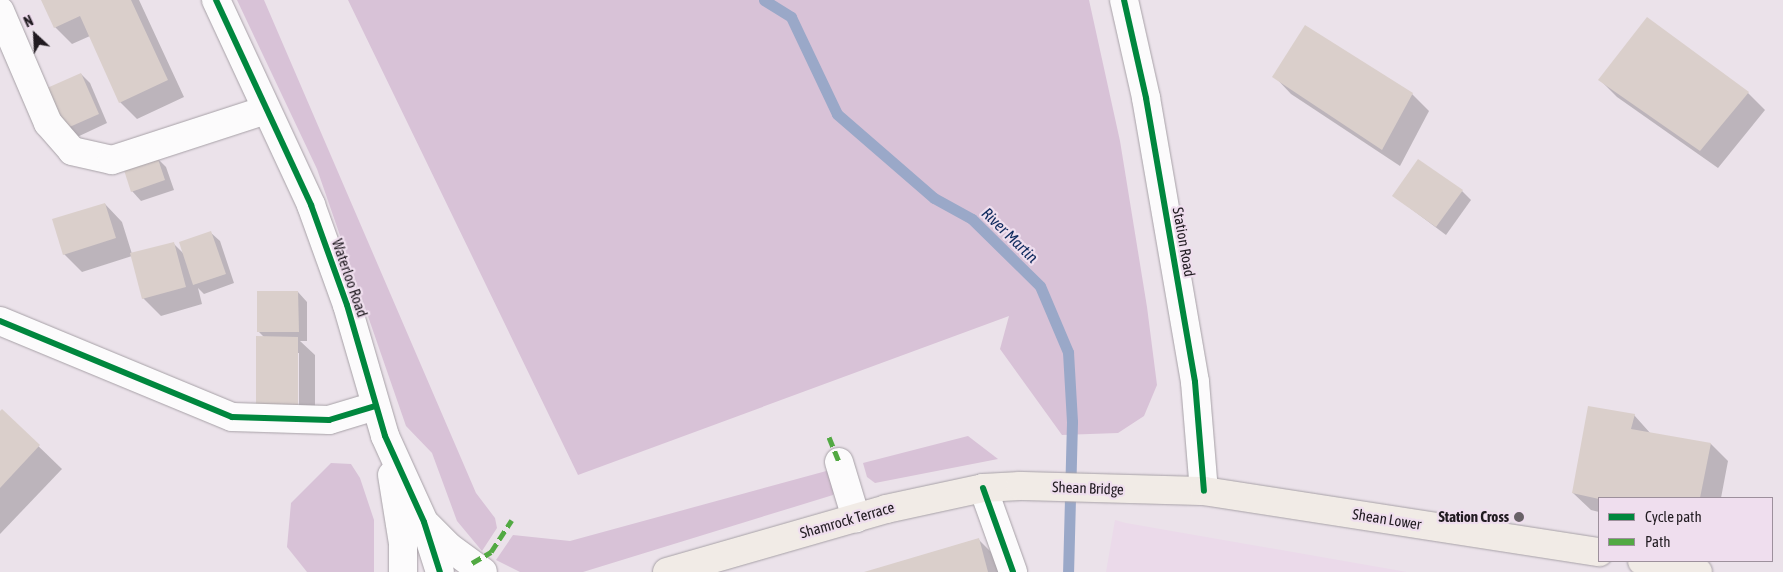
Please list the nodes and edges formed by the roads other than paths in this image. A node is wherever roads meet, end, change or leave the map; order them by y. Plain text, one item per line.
1 (216, 0) edge
2 (1124, 0) edge
3 (0, 10) edge
4 (266, 110) junction
5 (0, 322) edge
6 (375, 406) junction
7 (385, 436) junction
8 (839, 462) dead end
9 (1030, 486) joint
10 (983, 488) junction
11 (1204, 491) junction
12 (856, 518) junction
13 (424, 522) junction
14 (1598, 552) edge
15 (1647, 562) edge
16 (403, 572) edge
17 (440, 572) edge
18 (483, 572) edge
19 (668, 572) edge
20 (1013, 572) edge
21 (1698, 572) edge

1 - 4 street, Waterloo Road
2 - 11 street, Station Road
3 - 4 street
4 - 6 street, Waterloo Road
5 - 6 street
6 - 7 street, Waterloo Road
7 - 13 street, Waterloo Road
7 - 16 street, Waterloo Road
8 - 12 street
9 - 10 main road, Shamrock Terrace
9 - 11 main road, Shean Bridge
10 - 12 main road, Shamrock Terrace
10 - 20 street
11 - 14 main road, Shean Lower
12 - 19 main road, Shamrock Terrace
13 - 17 street, Waterloo Road
13 - 18 street
15 - 21 main road

